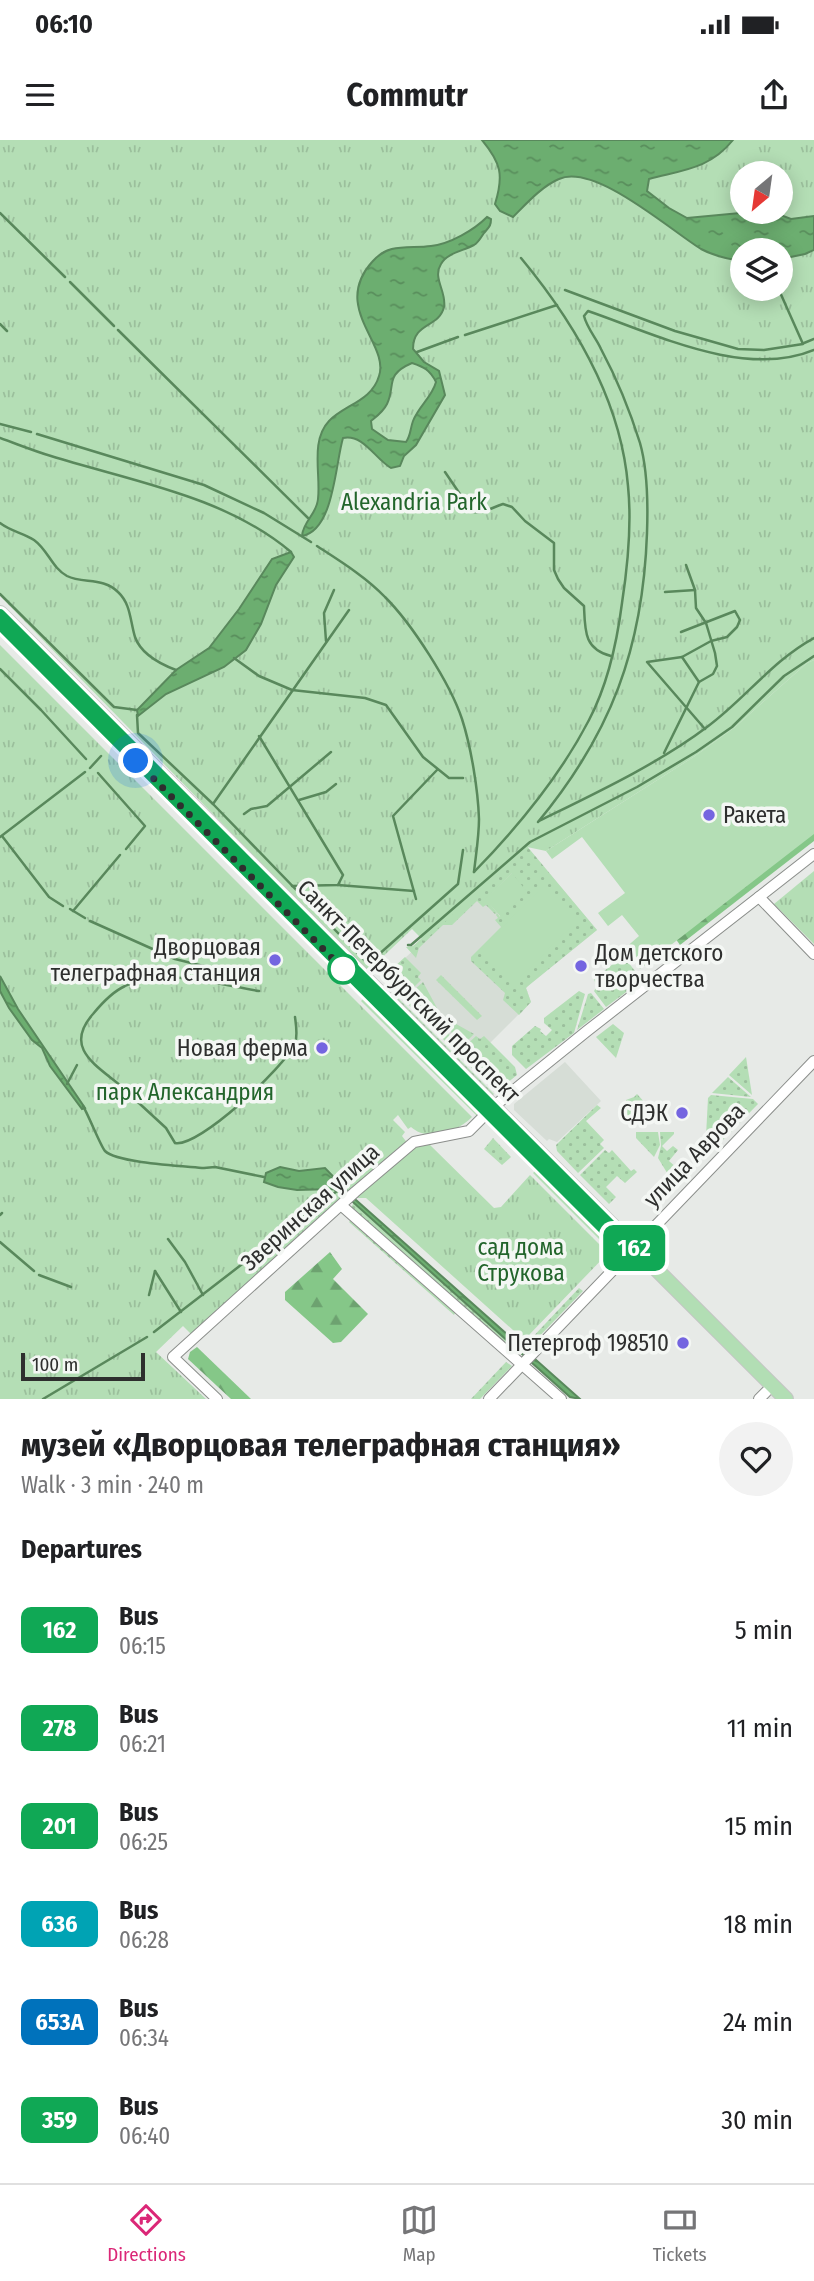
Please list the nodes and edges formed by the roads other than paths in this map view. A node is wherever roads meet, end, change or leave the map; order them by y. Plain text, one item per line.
1 (0, 613) edge
2 (0, 625) edge
3 (814, 854) edge
4 (759, 897) junction
5 (814, 954) edge
6 (814, 1061) edge
7 (490, 1110) junction
8 (347, 1201) junction
9 (631, 1251) junction
10 (523, 1363) junction
11 (766, 1396) edge
12 (217, 1399) edge
13 (489, 1399) edge
14 (561, 1399) edge
15 (786, 1399) edge

1 - 7 main road, Санкт-Петербургский проспект
2 - 7 main road, Санкт-Петербургский проспект
3 - 4 street, Зверинская улица
4 - 5 street
4 - 7 street, Зверинская улица
6 - 9 street, улица Аврова
7 - 8 street, Зверинская улица
7 - 9 main road, Санкт-Петербургский проспект
8 - 10 street
8 - 12 street, Зверинская улица
9 - 10 street, улица Аврова
9 - 11 main road, Санкт-Петербургский проспект
9 - 15 main road, Санкт-Петербургский проспект
10 - 13 street, улица Аврова
10 - 14 street

